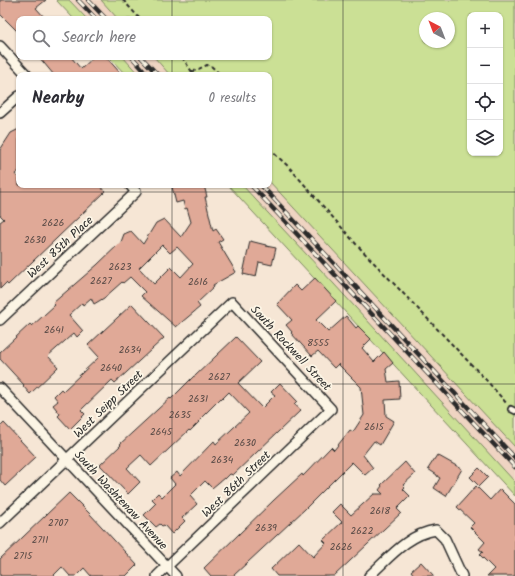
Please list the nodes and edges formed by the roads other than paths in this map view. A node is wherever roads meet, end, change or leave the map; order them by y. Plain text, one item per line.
1 (0, 46) edge
2 (24, 72) edge
3 (16, 99) edge
4 (0, 113) edge
5 (133, 188) edge
6 (232, 302) joint
7 (0, 320) edge
8 (0, 388) edge
9 (332, 409) joint
10 (67, 460) junction
11 (0, 523) edge
12 (167, 567) junction
13 (157, 576) edge
14 (176, 576) edge
15 (369, 576) edge
16 (462, 576) edge

1 - 2 street
3 - 4 street
5 - 7 street, West 85th Place
6 - 9 street, South Rockwell Street
6 - 10 street, West Seipp Street
8 - 10 street, South Washtenaw Avenue
9 - 12 street, West 86th Street
10 - 11 street, West Seipp Street
10 - 12 street, South Washtenaw Avenue
12 - 13 street, West 86th Street
12 - 14 street, South Washtenaw Avenue
15 - 16 street

